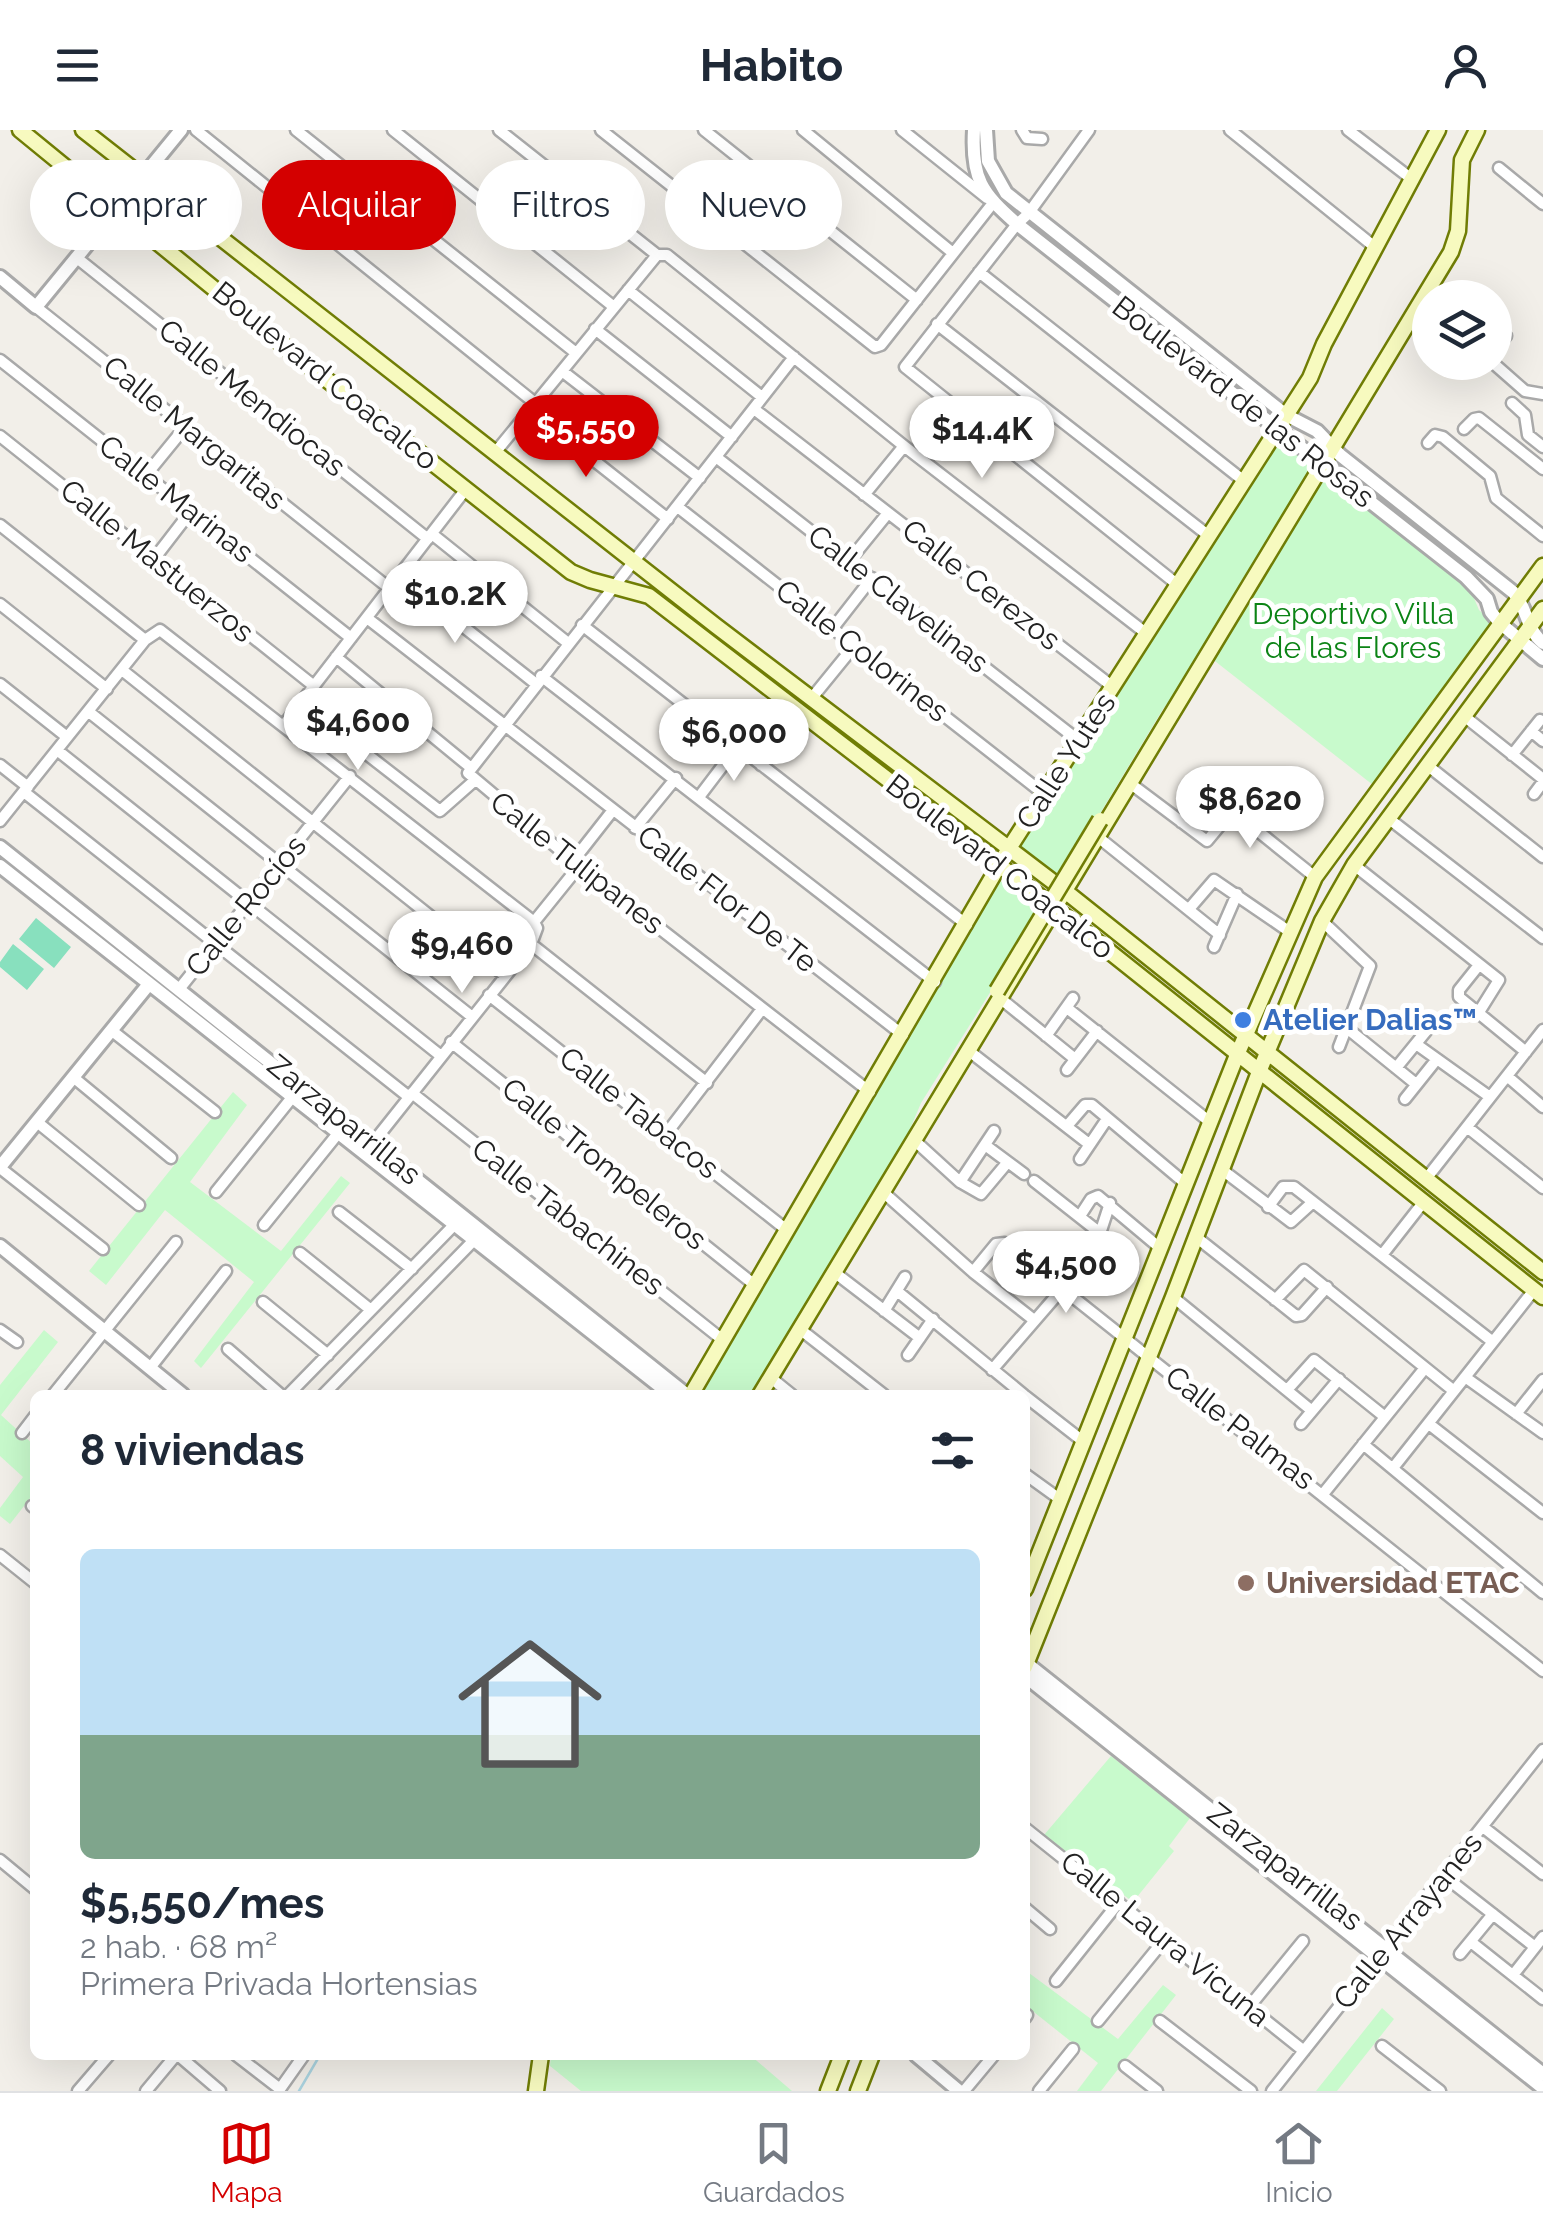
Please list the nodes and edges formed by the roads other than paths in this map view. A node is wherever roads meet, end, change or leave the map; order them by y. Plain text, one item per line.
1 (20, 130) edge
2 (83, 130) edge
3 (181, 130) edge
4 (196, 130) edge
5 (296, 130) edge
6 (393, 130) edge
7 (499, 130) edge
8 (600, 130) edge
9 (704, 130) edge
10 (802, 130) edge
11 (902, 130) edge
12 (974, 130) edge
13 (986, 130) edge
14 (1022, 130) edge
15 (1088, 130) edge
16 (1230, 130) edge
17 (1348, 130) edge
18 (1438, 130) edge
19 (1478, 130) edge
20 (1042, 139) dead end
21 (57, 160) edge
22 (121, 160) edge
23 (156, 160) edge
24 (1499, 168) dead end
25 (1412, 180) junction
26 (990, 200) junction
27 (1543, 204) edge
28 (1028, 214) junction
29 (1016, 224) junction
30 (1376, 248) junction
31 (83, 250) edge
32 (169, 250) edge
33 (235, 250) edge
34 (954, 253) junction
35 (657, 254) junction
36 (77, 258) junction
37 (978, 272) junction
38 (0, 278) edge
39 (628, 290) junction
40 (917, 300) junction
41 (36, 307) junction
42 (614, 307) junction
43 (937, 324) junction
44 (596, 329) junction
45 (576, 353) junction
46 (794, 357) junction
47 (0, 360) edge
48 (562, 371) junction
49 (1512, 378) edge
50 (1543, 394) edge
51 (762, 397) junction
52 (1512, 402) dead end
53 (532, 406) junction
54 (754, 409) junction
55 (1282, 421) junction
56 (186, 426) junction
57 (1464, 430) dead end
58 (0, 436) edge
59 (732, 437) junction
60 (1428, 443) dead end
61 (904, 446) junction
62 (1543, 447) edge
63 (1333, 449) junction
64 (494, 454) junction
65 (716, 457) junction
66 (1324, 464) junction
67 (1543, 469) edge
68 (146, 475) junction
69 (700, 478) junction
70 (1244, 481) junction
71 (466, 489) junction
72 (864, 495) junction
73 (679, 508) junction
74 (191, 511) junction
75 (888, 513) junction
76 (668, 520) junction
77 (0, 524) edge
78 (430, 536) junction
79 (1209, 536) junction
80 (1543, 536) edge
81 (154, 559) junction
82 (635, 560) junction
83 (849, 561) junction
84 (1543, 566) edge
85 (399, 576) junction
86 (872, 578) junction
87 (1178, 585) junction
88 (389, 588) junction
89 (614, 588) junction
90 (1519, 598) junction
91 (0, 604) edge
92 (1543, 609) edge
93 (367, 618) junction
94 (1500, 623) junction
95 (582, 625) junction
96 (834, 628) junction
97 (1147, 634) junction
98 (1524, 635) junction
99 (351, 638) junction
100 (145, 640) junction
101 (568, 643) junction
102 (1543, 643) edge
103 (854, 645) junction
104 (336, 657) junction
105 (1543, 659) edge
106 (122, 670) junction
107 (538, 680) junction
108 (1192, 680) junction
109 (0, 684) edge
110 (314, 686) junction
111 (1113, 687) junction
112 (108, 689) junction
113 (811, 699) junction
114 (301, 703) junction
115 (89, 712) junction
116 (802, 713) junction
117 (1464, 716) junction
118 (1540, 720) dead end
119 (283, 726) junction
120 (504, 726) junction
121 (1531, 731) junction
122 (68, 737) junction
123 (1079, 741) junction
124 (1543, 741) edge
125 (737, 747) junction
126 (57, 750) junction
127 (1512, 755) junction
128 (0, 765) edge
129 (761, 765) junction
130 (1427, 765) junction
131 (470, 767) junction
132 (350, 776) junction
133 (676, 778) junction
134 (1543, 780) edge
135 (474, 781) junction
136 (1131, 784) junction
137 (26, 789) junction
138 (1044, 794) junction
139 (1534, 794) dead end
140 (699, 796) junction
141 (613, 810) junction
142 (1232, 811) junction
143 (1388, 818) junction
144 (0, 821) edge
145 (1181, 822) junction
146 (314, 823) junction
147 (635, 828) junction
148 (1098, 838) junction
149 (0, 847) edge
150 (1008, 850) junction
151 (1543, 857) edge
152 (282, 863) junction
153 (576, 863) junction
154 (1354, 865) junction
155 (0, 866) edge
156 (1000, 866) junction
157 (1315, 877) junction
158 (1065, 892) junction
159 (1237, 894) junction
160 (248, 904) junction
161 (1055, 909) junction
162 (1189, 909) junction
163 (1322, 921) junction
164 (534, 922) junction
165 (967, 926) junction
166 (1290, 932) junction
167 (1220, 935) junction
168 (1543, 938) edge
169 (216, 944) junction
170 (532, 944) junction
171 (1214, 947) dead end
172 (1479, 965) junction
173 (504, 975) junction
174 (934, 982) junction
175 (149, 984) junction
176 (180, 988) junction
177 (489, 995) junction
178 (999, 995) junction
179 (762, 1009) junction
180 (1479, 1012) junction
181 (472, 1016) junction
182 (112, 1030) junction
183 (1348, 1030) junction
184 (1427, 1030) dead end
185 (1543, 1030) edge
186 (1097, 1031) junction
187 (904, 1035) junction
188 (1046, 1036) junction
189 (1247, 1037) junction
190 (451, 1042) junction
191 (1416, 1044) junction
192 (1339, 1047) dead end
193 (969, 1050) junction
194 (1268, 1051) junction
195 (1526, 1052) junction
196 (1238, 1055) junction
197 (441, 1056) junction
198 (1075, 1059) junction
199 (1436, 1059) junction
200 (1396, 1068) junction
201 (1067, 1070) dead end
202 (1259, 1072) junction
203 (1507, 1076) junction
204 (74, 1077) junction
205 (707, 1082) junction
206 (1416, 1084) junction
207 (870, 1092) junction
208 (294, 1095) junction
209 (411, 1095) junction
210 (1490, 1097) junction
211 (1405, 1099) dead end
212 (1543, 1106) edge
213 (215, 1112) dead end
214 (1108, 1120) junction
215 (37, 1122) junction
216 (1210, 1122) junction
217 (1066, 1126) junction
218 (1467, 1127) junction
219 (340, 1131) junction
220 (994, 1131) dead end
221 (666, 1134) junction
222 (916, 1136) junction
223 (985, 1144) junction
224 (1089, 1144) junction
225 (370, 1147) junction
226 (171, 1158) dead end
227 (1080, 1159) dead end
228 (1007, 1163) junction
229 (0, 1168) edge
230 (1221, 1170) junction
231 (1426, 1179) junction
232 (960, 1182) junction
233 (1186, 1184) junction
234 (1543, 1188) edge
235 (216, 1192) dead end
236 (883, 1192) junction
237 (1313, 1202) junction
238 (1110, 1203) junction
239 (1422, 1204) junction
240 (139, 1205) dead end
241 (1268, 1208) junction
242 (339, 1212) dead end
243 (1080, 1216) junction
244 (459, 1220) junction
245 (264, 1225) dead end
246 (788, 1231) junction
247 (1100, 1233) junction
248 (479, 1236) junction
249 (1196, 1237) junction
250 (176, 1242) dead end
251 (0, 1246) edge
252 (103, 1248) dead end
253 (1094, 1248) dead end
254 (1160, 1248) junction
255 (300, 1253) dead end
256 (1382, 1254) junction
257 (412, 1269) junction
258 (226, 1272) dead end
259 (834, 1272) junction
260 (973, 1272) junction
261 (1543, 1272) edge
262 (905, 1277) dead end
263 (756, 1286) junction
264 (1327, 1287) junction
265 (1062, 1288) junction
266 (897, 1291) junction
267 (1538, 1293) edge
268 (1173, 1296) junction
269 (1275, 1300) junction
270 (264, 1302) dead end
271 (372, 1310) junction
272 (884, 1310) junction
273 (933, 1318) junction
274 (1034, 1320) junction
275 (0, 1330) edge
276 (800, 1330) junction
277 (105, 1332) junction
278 (920, 1338) junction
279 (1125, 1339) junction
280 (724, 1341) junction
281 (17, 1342) dead end
282 (1493, 1342) junction
283 (228, 1349) dead end
284 (328, 1355) junction
285 (908, 1355) dead end
286 (1149, 1356) junction
287 (150, 1368) junction
288 (1425, 1368) junction
289 (992, 1370) junction
290 (1465, 1377) junction
291 (771, 1378) junction
292 (1340, 1378) junction
293 (1542, 1384) edge
294 (56, 1390) edge
295 (176, 1390) edge
296 (279, 1390) edge
297 (290, 1390) edge
298 (328, 1390) edge
299 (660, 1390) edge
300 (682, 1390) edge
301 (692, 1390) edge
302 (763, 1390) edge
303 (786, 1390) edge
304 (878, 1390) edge
305 (1018, 1390) edge
306 (1287, 1390) junction
307 (1454, 1391) junction
308 (1030, 1400) edge
309 (1311, 1410) junction
310 (1516, 1414) junction
311 (1385, 1417) junction
312 (30, 1423) edge
313 (1301, 1424) dead end
314 (1428, 1424) junction
315 (22, 1433) dead end
316 (1543, 1433) edge
317 (1084, 1442) junction
318 (1363, 1444) junction
319 (1393, 1468) junction
320 (1030, 1478) edge
321 (1323, 1494) junction
322 (1060, 1500) junction
323 (1540, 1506) edge
324 (0, 1555) edge
325 (1030, 1557) edge
326 (30, 1579) edge
327 (1543, 1593) edge
328 (1030, 1654) edge
329 (1030, 1671) edge
330 (1543, 1671) edge
331 (1543, 1750) edge
332 (1483, 1827) junction
333 (1030, 1832) edge
334 (0, 1860) edge
335 (1543, 1874) edge
336 (1444, 1876) junction
337 (30, 1885) edge
338 (1120, 1902) junction
339 (1030, 1912) edge
340 (1493, 1914) junction
341 (1050, 1929) dead end
342 (1165, 1939) junction
343 (1303, 1941) dead end
344 (1470, 1942) junction
345 (1539, 1942) edge
346 (1383, 1953) junction
347 (1460, 1954) dead end
348 (1513, 1976) junction
349 (1056, 1981) dead end
350 (1543, 1999) edge
351 (1249, 2007) junction
352 (1098, 2022) dead end
353 (1160, 2022) dead end
354 (1382, 2046) dead end
355 (1073, 2049) dead end
356 (1304, 2051) junction
357 (105, 2060) edge
358 (173, 2060) edge
359 (183, 2060) edge
360 (242, 2060) edge
361 (301, 2060) edge
362 (539, 2060) edge
363 (840, 2060) edge
364 (870, 2060) edge
365 (922, 2060) edge
366 (988, 2060) edge
367 (1125, 2066) dead end
368 (1538, 2084) edge
369 (955, 2090) edge
370 (78, 2091) edge
371 (146, 2091) edge
372 (220, 2091) edge
373 (536, 2091) edge
374 (828, 2091) edge
375 (858, 2091) edge
376 (1040, 2091) edge
377 (1157, 2091) edge
378 (1251, 2091) edge
379 (1272, 2091) edge
380 (1440, 2091) edge

1 - 21 main road, Boulevard Coacalco
2 - 22 main road, Boulevard Coacalco
3 - 23 street
4 - 53 street
5 - 45 street
6 - 42 street
7 - 35 street
8 - 40 street
9 - 40 street
10 - 34 street
11 - 26 street
12 - 26 street
13 - 28 street, Boulevard de las Rosas
14 - 20 street
15 - 28 street
16 - 30 street
17 - 25 street
18 - 25 main road, Calle Yutes
19 - 63 main road, Calle Yutes
24 - 27 street
25 - 30 main road, Calle Yutes
26 - 29 street, Boulevard de las Rosas
26 - 34 street
28 - 29 street
28 - 55 street, Boulevard de las Rosas
29 - 37 street
29 - 55 street, Boulevard de las Rosas
30 - 55 main road, Calle Yutes
31 - 36 street
32 - 71 main road, Boulevard Coacalco
33 - 64 main road, Boulevard Coacalco
34 - 40 street
35 - 39 street
35 - 46 street
36 - 41 street
36 - 78 street, Calle Mendiocas
37 - 43 street
37 - 70 street
38 - 41 street, Calle Margaritas
39 - 42 street
39 - 51 street
41 - 56 street, Calle Margaritas
42 - 44 street
43 - 79 street
43 - 87 street
44 - 45 street
44 - 59 street
45 - 48 street
46 - 51 street, Calle Tulipanes
46 - 61 street
47 - 68 street, Calle Marinas
48 - 53 street
48 - 69 street
49 - 50 street
51 - 54 street, Calle Tulipanes
52 - 62 street
53 - 64 street
53 - 76 street
54 - 59 street, Calle Tulipanes
54 - 72 street, Calle Cerezos
55 - 63 street, Boulevard de las Rosas
55 - 66 street, Boulevard de las Rosas
55 - 70 main road, Calle Yutes
56 - 68 street
56 - 88 street, Calle Margaritas
57 - 67 street
58 - 81 street, Calle Mastuerzos
59 - 65 street, Calle Tulipanes
60 - 80 street
61 - 72 street
61 - 97 street
63 - 66 main road, Calle Yutes
63 - 90 street, Boulevard de las Rosas
64 - 82 main road, Boulevard Coacalco
65 - 69 street, Calle Tulipanes
65 - 83 street, Calle Clavelinas
66 - 94 street, Boulevard de las Rosas
66 - 108 main road, Calle Yutes
68 - 74 street, Calle Marinas
69 - 73 street, Calle Tulipanes
70 - 79 main road, Calle Yutes
71 - 78 street
71 - 89 main road, Boulevard Coacalco
72 - 75 street, Calle Cerezos
73 - 76 street, Calle Tulipanes
73 - 96 street, Calle Colorines
74 - 81 street
74 - 99 street, Calle Marinas
75 - 83 street
75 - 111 street, Calle Cerezos
76 - 82 street, Calle Tulipanes
77 - 100 street
78 - 85 street
78 - 101 street, Calle Mendiocas
79 - 87 main road, Calle Yutes
81 - 110 street, Calle Mastuerzos
82 - 89 street, Calle Tulipanes
82 - 113 main road, Boulevard Coacalco
83 - 86 street, Calle Clavelinas
84 - 90 main road
85 - 88 street
85 - 107 street
86 - 96 street
86 - 123 street, Calle Clavelinas
87 - 97 main road, Calle Yutes
88 - 93 street
89 - 95 street, Calle Tulipanes
89 - 116 main road, Boulevard Coacalco
90 - 94 main road
90 - 98 street
91 - 112 street
92 - 98 main road
93 - 99 street
93 - 120 street, Calle Flor De Te
94 - 98 street, Boulevard de las Rosas
94 - 157 main road
95 - 101 street, Calle Tulipanes
95 - 125 street
96 - 103 street, Calle Colorines
97 - 111 main road, Calle Yutes
98 - 102 street, Boulevard de las Rosas
98 - 105 street, Boulevard de las Rosas
98 - 117 main road
99 - 104 street
100 - 106 street
100 - 119 street
101 - 107 street, Calle Tulipanes
103 - 113 street
103 - 138 street, Calle Colorines
104 - 110 street
104 - 131 street
106 - 112 street
106 - 146 street
107 - 120 street, Calle Tulipanes
107 - 133 street
108 - 136 main road, Calle Yutes
108 - 178 main road, Calle Yutes, bridge
109 - 122 street
110 - 114 street
111 - 123 main road, Calle Yutes
112 - 115 street
113 - 150 main road, Boulevard Coacalco
114 - 119 street
114 - 135 street
115 - 122 street
115 - 152 street
116 - 129 street
116 - 156 main road, Boulevard Coacalco
117 - 127 street
117 - 130 main road
118 - 121 street
119 - 132 street
120 - 131 street, Calle Tulipanes
120 - 141 street, Calle Flor De Te
121 - 124 street
121 - 127 street
122 - 126 street
123 - 138 main road, Calle Yutes
125 - 129 street
125 - 140 street
126 - 137 street
126 - 160 street
127 - 134 street
128 - 137 street, Calle Tabachines
129 - 165 street
130 - 143 main road
130 - 151 street
131 - 135 street, Calle Tulipanes
132 - 146 street, Calle Rocíos
132 - 164 street
133 - 140 street
133 - 147 street
134 - 139 street
135 - 153 street, Calle Tulipanes
136 - 145 street
136 - 148 main road, Calle Yutes
137 - 144 street
137 - 169 street, Calle Tabachines
138 - 150 main road, Calle Yutes
140 - 174 street
141 - 147 street, Calle Flor De Te
141 - 153 street
142 - 145 street
142 - 145 street
142 - 157 street
143 - 154 main road
143 - 168 street
146 - 152 street, Calle Rocíos
146 - 173 street
147 - 187 street, Calle Flor De Te
148 - 158 main road, Calle Yutes
148 - 162 street
149 - 176 street, Zarzaparrillas
150 - 156 main road, Calle Yutes
150 - 158 main road, Boulevard Coacalco
152 - 160 street, Calle Rocíos
152 - 181 street
153 - 164 street
153 - 179 street, Calle Tulipanes
154 - 163 main road
154 - 172 street
155 - 175 street, Zarzaparrillas
156 - 161 main road, Boulevard Coacalco
156 - 165 main road, Calle Yutes
157 - 166 main road
158 - 161 main road, Calle Yutes
158 - 189 main road, Boulevard Coacalco
159 - 162 street
159 - 166 street
159 - 167 street
160 - 169 street, Calle Rocíos
160 - 197 street
161 - 178 main road, Calle Yutes
161 - 196 main road, Boulevard Coacalco
162 - 167 street
163 - 183 street
163 - 194 main road
164 - 170 street
165 - 174 main road, Calle Yutes
166 - 189 main road
167 - 171 street
169 - 176 street, Calle Rocíos
169 - 209 street, Calle Tabachines
170 - 173 street
170 - 205 street
172 - 180 street
172 - 180 street
173 - 177 street
174 - 187 main road, Calle Yutes
175 - 182 street, Calle Rocíos
175 - 208 street, Zarzaparrillas
176 - 225 street, Zarzaparrillas
177 - 181 street
177 - 221 street, Calle Tabacos
178 - 188 street
178 - 193 main road, Calle Yutes
178 - 222 main road, Calle Yutes
179 - 205 street
179 - 207 street, Calle Tulipanes
180 - 195 street
181 - 190 street
182 - 204 street, Calle Rocíos
182 - 213 street
183 - 192 street
183 - 200 street
184 - 191 street
185 - 195 street
186 - 188 street
186 - 198 street
186 - 216 street
187 - 207 main road, Calle Yutes
188 - 198 street
189 - 194 main road, Boulevard Coacalco
189 - 196 main road
190 - 197 street
190 - 263 street, Calle Trompeleros
191 - 199 street
191 - 200 street
193 - 217 street
193 - 222 main road, Calle Yutes
194 - 202 main road
194 - 231 main road, Boulevard Coacalco
195 - 203 street
196 - 202 main road, Boulevard Coacalco
196 - 216 main road
197 - 209 street
198 - 201 street
199 - 206 street
199 - 210 street
200 - 206 street
202 - 230 main road
202 - 239 main road, Boulevard Coacalco
203 - 210 street
203 - 212 street
204 - 215 street, Calle Rocíos
204 - 226 street
205 - 221 street
206 - 211 street
207 - 246 main road, Calle Yutes
208 - 219 street, Zarzaparrillas
208 - 235 street
209 - 225 street
209 - 280 street, Calle Tabachines
210 - 218 street
214 - 217 street
214 - 224 street
214 - 233 street
215 - 229 street, Calle Rocíos
215 - 240 street
216 - 233 main road
217 - 224 street
218 - 231 street
218 - 234 street
219 - 225 street, Zarzaparrillas
219 - 245 street
220 - 223 street
221 - 246 street, Calle Tabacos
222 - 232 street
222 - 236 main road, Calle Yutes
223 - 228 street
223 - 232 street
224 - 227 street
225 - 244 street, Zarzaparrillas
228 - 232 street
228 - 243 street
229 - 252 street
230 - 241 street
230 - 249 main road
231 - 261 main road, Boulevard Coacalco
233 - 254 main road
236 - 259 main road, Calle Yutes
236 - 260 street
237 - 241 street
237 - 241 street
237 - 256 street
238 - 243 street
238 - 247 street
238 - 254 street
239 - 256 street
239 - 267 main road, Boulevard Coacalco
242 - 257 street
243 - 247 street
244 - 248 street, Zarzaparrillas
244 - 257 street
246 - 263 main road, Calle Yutes
247 - 253 street
248 - 298 street
248 - 299 street, Zarzaparrillas
248 - 300 street, Zarzaparrillas
249 - 268 main road
249 - 269 street
250 - 277 street
251 - 277 street
254 - 279 main road
255 - 271 street
256 - 282 street
257 - 271 street
258 - 287 street
259 - 272 street
259 - 276 main road, Calle Yutes
260 - 265 street, Calle Palmas
260 - 274 street
262 - 266 street
263 - 280 main road, Calle Yutes
264 - 269 street
264 - 269 street
264 - 288 street
265 - 274 street
265 - 279 street, Calle Palmas
266 - 272 street
266 - 273 street
267 - 282 street
268 - 286 main road
268 - 306 street
270 - 284 street
271 - 284 street
272 - 278 street
273 - 278 street
273 - 289 street
274 - 289 street
275 - 281 street
276 - 291 main road, Calle Yutes
276 - 304 street
277 - 287 street
277 - 294 street
278 - 285 street
279 - 286 street, Calle Palmas
279 - 317 main road
280 - 301 main road, Calle Yutes
282 - 290 street
283 - 296 street
284 - 297 street
286 - 321 street, Calle Palmas
286 - 328 main road
287 - 295 street
288 - 307 street
288 - 311 street
289 - 305 street
290 - 307 street
290 - 310 street
291 - 302 main road, Calle Yutes
291 - 303 street
292 - 306 street
292 - 309 street
292 - 311 street
293 - 310 street
306 - 309 street
307 - 314 street
308 - 317 street
309 - 313 street
310 - 316 street
311 - 318 street
312 - 315 street
314 - 319 street
314 - 323 street
317 - 322 main road
318 - 319 street
318 - 321 street
319 - 327 street
320 - 322 street
321 - 330 street, Calle Palmas
322 - 325 main road
324 - 326 street
329 - 346 street, Zarzaparrillas
331 - 332 street, Calle Arrayanes
332 - 335 street
332 - 336 street, Calle Arrayanes
333 - 338 street, Calle Laura Vicuna
334 - 337 street
336 - 340 street
336 - 346 street, Calle Arrayanes
338 - 342 street, Calle Laura Vicuna
338 - 349 street
339 - 341 street
340 - 344 street
340 - 345 street
342 - 351 street, Calle Laura Vicuna
342 - 352 street
343 - 351 street
344 - 347 street
344 - 348 street
345 - 348 street
346 - 356 street, Calle Arrayanes
346 - 368 street, Zarzaparrillas
348 - 350 street
351 - 356 street, Calle Laura Vicuna
353 - 378 street
354 - 380 street
355 - 376 street
356 - 379 street, Calle Arrayanes
357 - 370 street
358 - 371 street
359 - 372 street
360 - 361 street
362 - 373 main road
363 - 374 main road
364 - 375 main road
365 - 369 street
366 - 369 street
367 - 377 street

